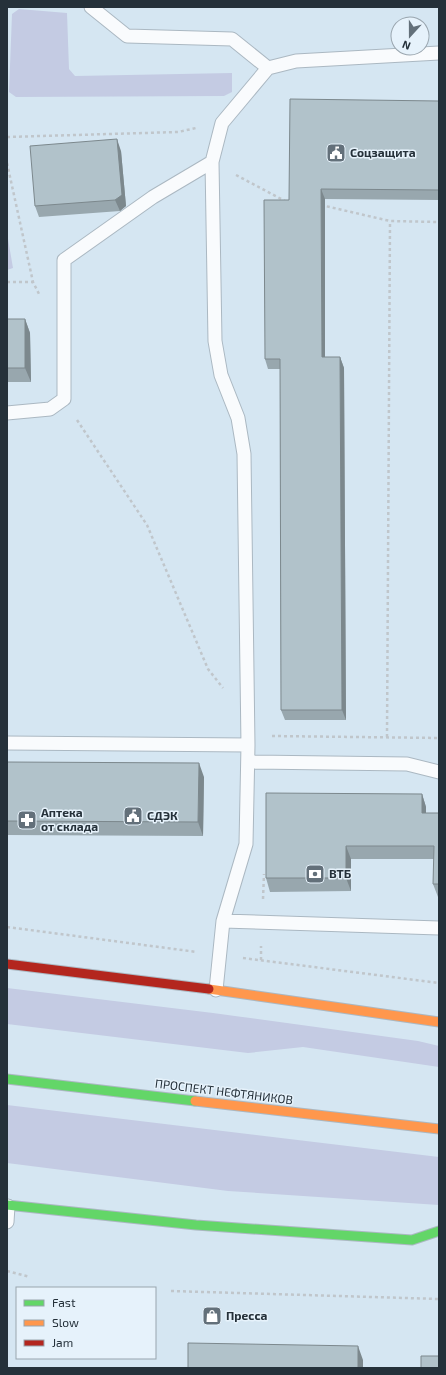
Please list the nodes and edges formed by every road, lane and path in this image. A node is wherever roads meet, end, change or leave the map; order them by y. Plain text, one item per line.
1 (91, 7) edge
2 (439, 52) edge
3 (268, 68) junction
4 (222, 123) junction
5 (7, 137) edge
6 (212, 162) junction
7 (7, 163) edge
8 (288, 202) edge
9 (316, 205) edge
10 (390, 221) junction
11 (439, 222) edge
12 (7, 282) edge
13 (33, 282) junction
14 (40, 295) dead end
15 (64, 399) junction
16 (7, 413) edge
17 (247, 719) junction
18 (387, 737) junction
19 (439, 738) edge
20 (7, 743) edge
21 (248, 745) junction
22 (248, 762) junction
23 (439, 772) edge
24 (264, 866) edge
25 (223, 921) junction
26 (263, 922) junction
27 (7, 927) edge
28 (439, 928) edge
29 (220, 955) junction
30 (261, 960) junction
31 (7, 964) edge
32 (439, 983) edge
33 (216, 990) junction
34 (439, 1022) edge
35 (7, 1079) edge
36 (439, 1129) edge
37 (8, 1206) edge
38 (7, 1222) edge
39 (439, 1231) edge
40 (7, 1271) edge
41 (30, 1277) dead end
42 (171, 1291) dead end
43 (439, 1299) edge

1 - 3 lane
2 - 3 lane
3 - 4 lane
4 - 5 path
4 - 6 lane
6 - 8 path
6 - 15 lane
6 - 17 lane
7 - 13 path
9 - 10 path
10 - 11 path
10 - 18 path
12 - 13 path
13 - 14 path
15 - 16 lane
15 - 17 path
17 - 18 path
17 - 21 lane
18 - 19 path
20 - 21 lane
21 - 22 lane
22 - 23 lane
22 - 25 lane
24 - 26 path
25 - 26 lane
25 - 29 lane
26 - 28 lane
26 - 30 path
27 - 29 path
29 - 30 path
29 - 33 lane
30 - 32 path
31 - 33 street
33 - 34 street
35 - 36 street, ПРОСПЕКТ НЕФТЯНИКОВ
37 - 38 lane
37 - 39 street
40 - 41 path
42 - 43 path

